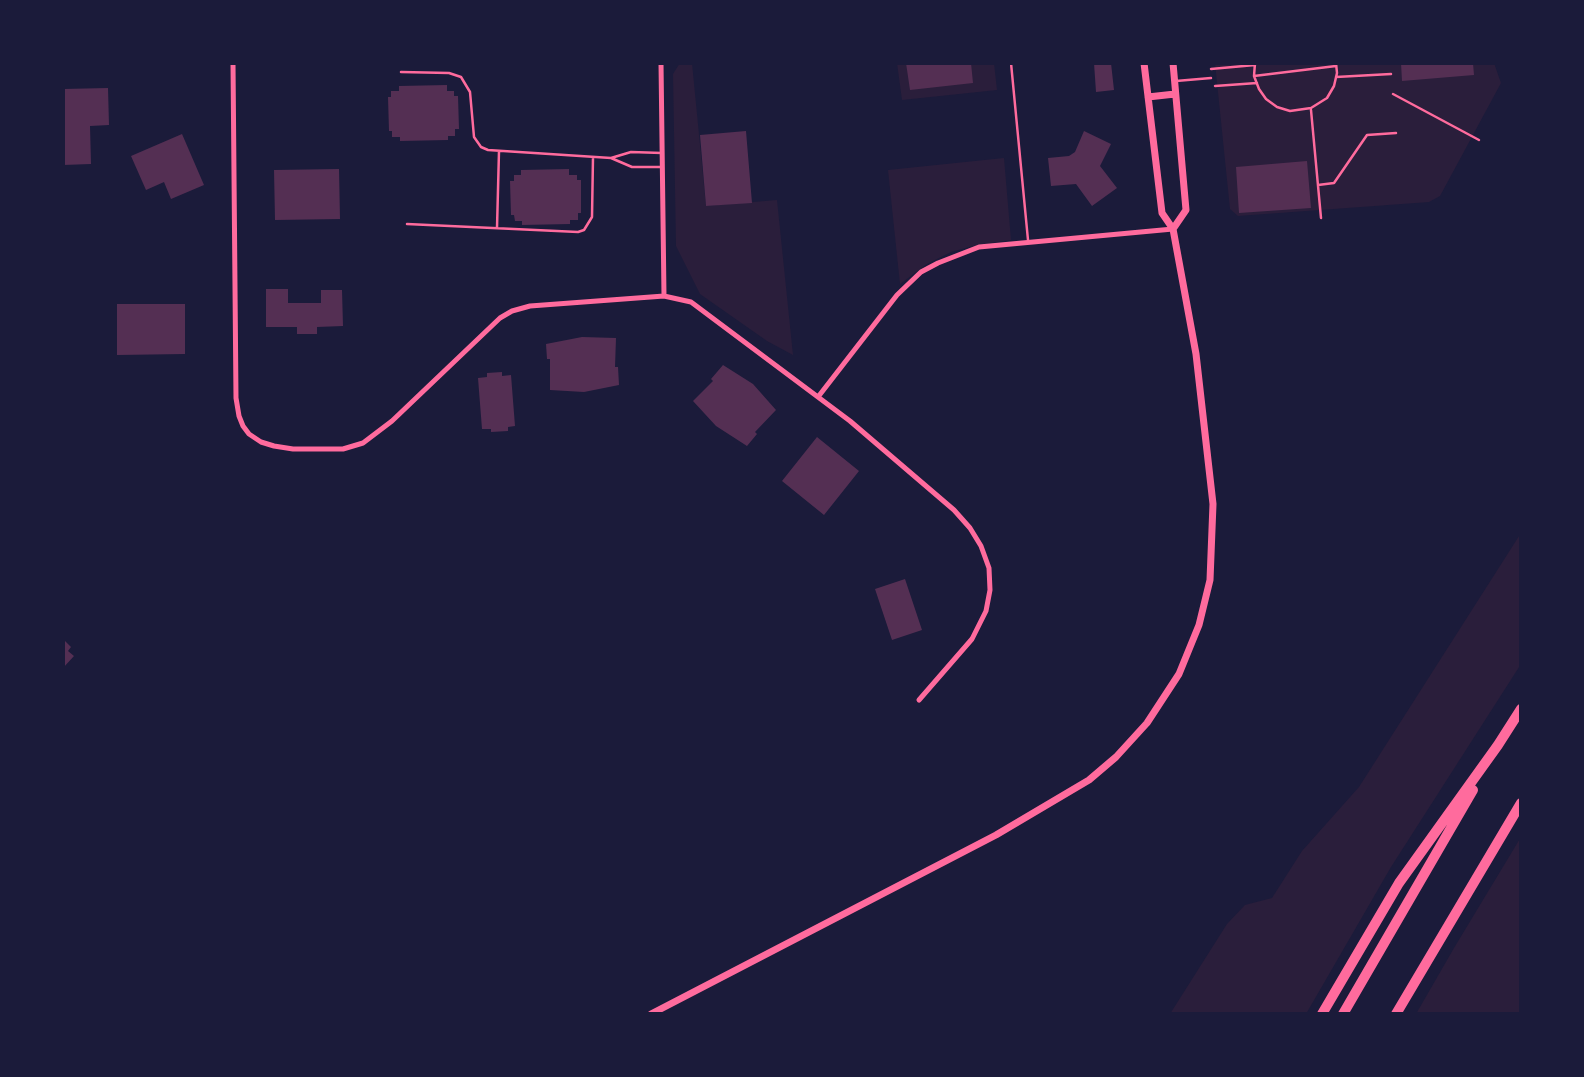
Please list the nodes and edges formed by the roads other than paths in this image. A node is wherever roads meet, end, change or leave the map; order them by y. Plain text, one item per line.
1 (233, 63) edge
2 (661, 63) edge
3 (1011, 63) edge
4 (1144, 63) edge
5 (1172, 63) edge
6 (401, 72) dead end
7 (1211, 78) dead end
8 (1174, 81) junction
9 (1175, 94) junction
10 (1148, 97) junction
11 (499, 151) junction
12 (662, 153) junction
13 (593, 157) junction
14 (611, 158) junction
15 (663, 167) junction
16 (407, 224) dead end
17 (497, 228) junction
18 (1173, 229) junction
19 (1028, 240) junction
20 (664, 296) junction
21 (818, 397) junction
22 (919, 700) dead end
23 (1521, 709) edge
24 (1498, 745) junction
25 (1521, 803) edge
26 (651, 1014) edge
27 (1322, 1014) edge
28 (1343, 1014) edge
29 (1396, 1014) edge

1 - 20 street
2 - 12 street
3 - 19 lane
4 - 10 street
5 - 8 street
6 - 11 lane
7 - 8 lane
8 - 9 street
9 - 10 street
9 - 18 street
10 - 18 street
11 - 13 lane
11 - 17 lane
12 - 14 lane
12 - 15 street
13 - 14 lane
13 - 17 lane
14 - 15 lane
15 - 20 street
16 - 17 lane
18 - 19 street
18 - 26 street
19 - 21 street
20 - 21 street
21 - 22 street
23 - 24 highway
24 - 27 highway
24 - 28 highway
25 - 29 highway

